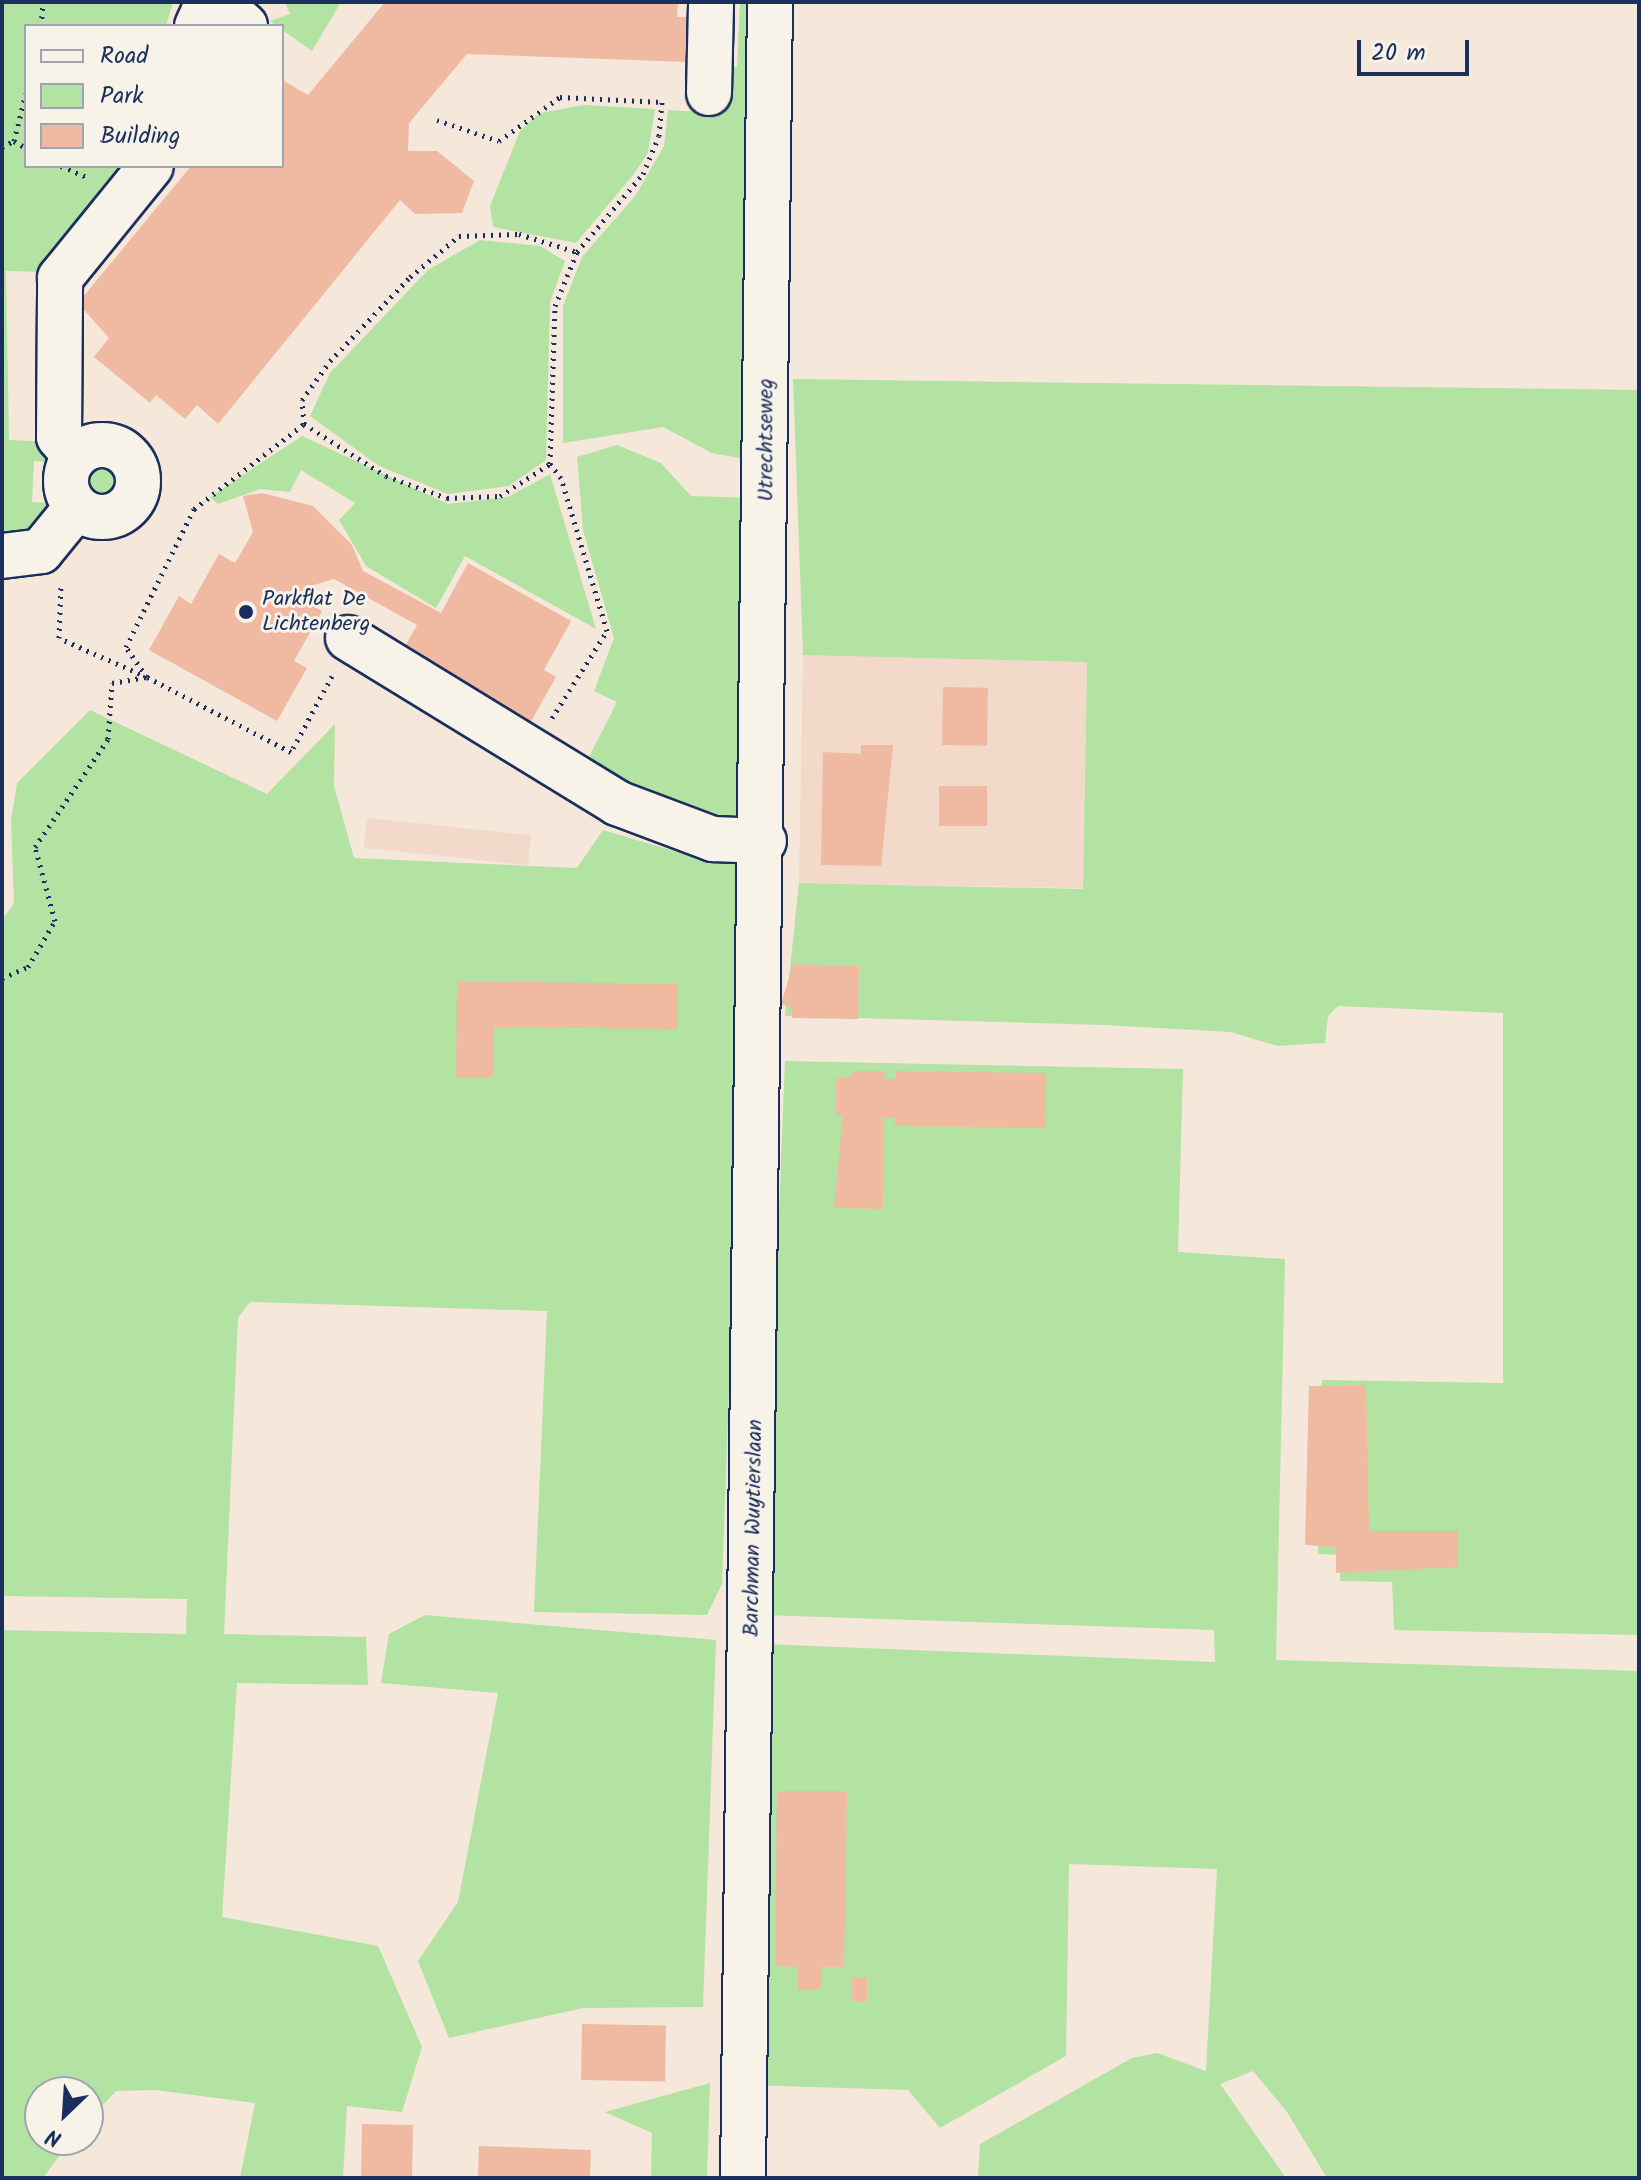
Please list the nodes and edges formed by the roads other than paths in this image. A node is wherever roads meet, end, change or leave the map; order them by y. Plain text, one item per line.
1 (711, 2) edge
2 (770, 2) edge
3 (709, 93) road end
4 (149, 168) edge
5 (75, 456) junction
6 (76, 508) junction
7 (2, 556) edge
8 (348, 638) road end
9 (764, 859) junction
10 (743, 2178) edge

1 - 3 lane
2 - 9 lane, Utrechtseweg
4 - 5 lane
5 - 6 lane
5 - 6 lane
6 - 7 lane
8 - 9 lane
9 - 10 lane, Barchman Wuytierslaan

